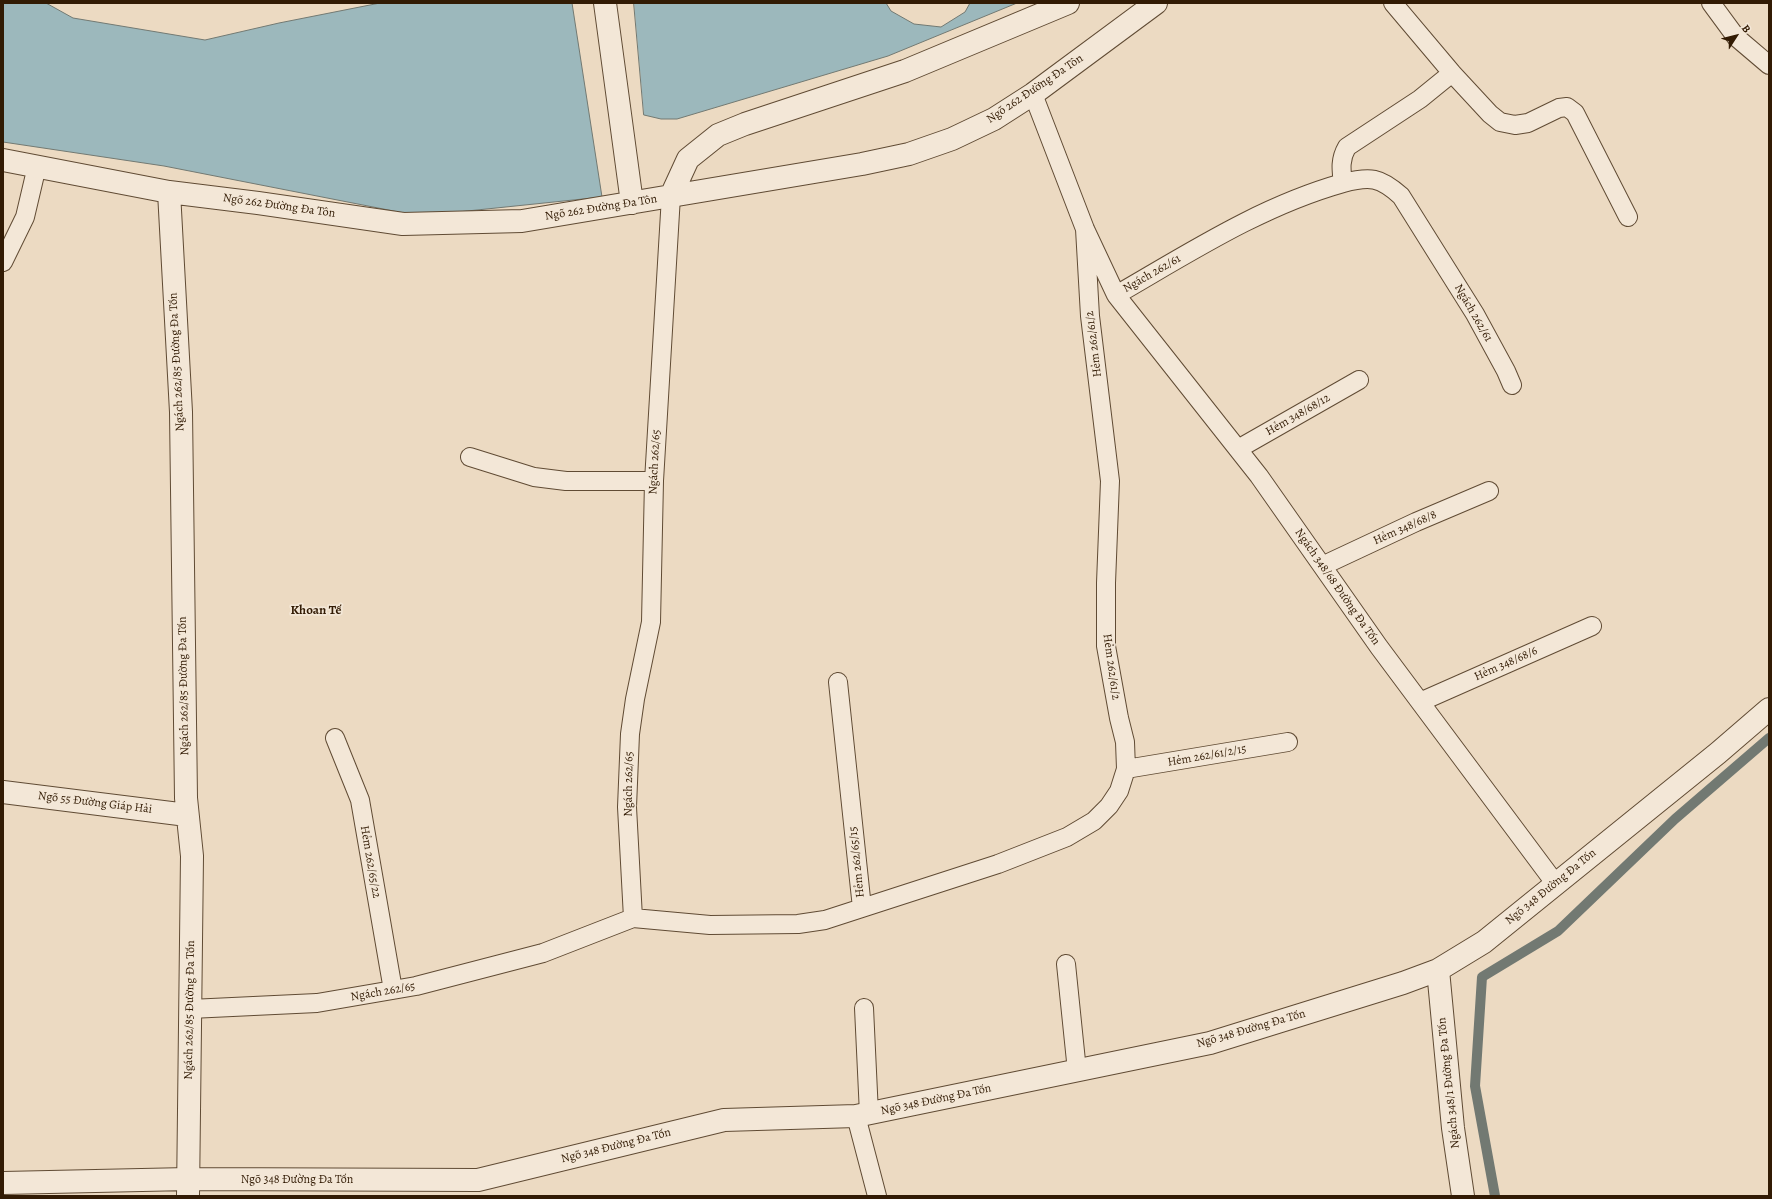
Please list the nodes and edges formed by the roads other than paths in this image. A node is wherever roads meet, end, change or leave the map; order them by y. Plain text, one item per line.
1 (605, 3) edge
2 (1068, 3) edge
3 (1156, 3) edge
4 (1393, 3) edge
5 (1711, 3) edge
6 (1769, 66) edge
7 (1452, 73) junction
8 (1033, 94) junction
9 (3, 160) edge
10 (37, 166) junction
11 (1342, 183) junction
12 (169, 192) junction
13 (671, 196) junction
14 (632, 203) junction
15 (1628, 217) dead end
16 (1085, 229) junction
17 (3, 262) edge
18 (1116, 295) junction
19 (1359, 380) dead end
20 (1512, 385) dead end
21 (1238, 449) junction
22 (470, 458) dead end
23 (654, 481) junction
24 (1489, 491) dead end
25 (1322, 566) junction
26 (1592, 626) dead end
27 (838, 682) dead end
28 (1420, 702) junction
29 (1769, 709) edge
30 (335, 738) dead end
31 (1288, 742) dead end
32 (1126, 769) junction
33 (3, 792) edge
34 (188, 815) junction
35 (1555, 883) junction
36 (862, 908) junction
37 (633, 918) junction
38 (1066, 964) dead end
39 (1438, 970) junction
40 (393, 990) junction
41 (864, 1008) dead end
42 (190, 1010) junction
43 (1077, 1071) junction
44 (863, 1115) junction
45 (3, 1183) edge
46 (188, 1188) edge
47 (877, 1196) edge
48 (1463, 1196) edge

1 - 14 street
2 - 13 street
3 - 8 street, Ngõ 262 Đường Đa Tôn
4 - 7 lane
5 - 6 lane
7 - 11 lane
7 - 15 lane
8 - 13 street, Ngõ 262 Đường Đa Tôn
8 - 16 lane, Ngách 262/61
9 - 10 street, Ngõ 262 Đường Đa Tôn
10 - 12 street, Ngõ 262 Đường Đa Tôn
10 - 17 lane
11 - 18 lane, Ngách 262/61
11 - 20 lane, Ngách 262/61
12 - 14 street, Ngõ 262 Đường Đa Tôn
12 - 34 street, Ngách 262/85 Đường Đa Tốn
13 - 14 street, Ngõ 262 Đường Đa Tôn
13 - 23 lane, Ngách 262/65
16 - 18 lane, Ngách 262/61
16 - 32 lane, Hẻm 262/61/2
18 - 21 lane, Ngách 348/68 Đường Đa Tốn
19 - 21 lane, Hẻm 348/68/12
21 - 25 lane, Ngách 348/68 Đường Đa Tốn
22 - 23 lane
23 - 37 lane, Ngách 262/65
24 - 25 lane, Hẻm 348/68/8
25 - 28 lane, Ngách 348/68 Đường Đa Tốn
26 - 28 lane, Hẻm 348/68/6
27 - 36 lane, Hẻm 262/65/15
28 - 35 lane, Ngách 348/68 Đường Đa Tốn
29 - 35 street, Ngõ 348 Đường Đa Tốn
30 - 40 lane, Hẻm 262/65/22
31 - 32 lane, Hẻm 262/61/2/15
32 - 36 lane, Hẻm 262/61/2
33 - 34 street, Ngõ 55 Đường Giáp Hải
34 - 42 street, Ngách 262/85 Đường Đa Tốn
35 - 39 street, Ngõ 348 Đường Đa Tốn
36 - 37 lane, Hẻm 262/65/15
37 - 40 lane, Ngách 262/65
38 - 43 lane
39 - 43 street, Ngõ 348 Đường Đa Tốn
39 - 48 street, Ngách 348/1 Đường Đa Tốn
40 - 42 lane, Ngách 262/65
41 - 44 lane
42 - 46 street, Ngách 262/85 Đường Đa Tốn
43 - 44 street, Ngõ 348 Đường Đa Tốn
44 - 46 street, Ngõ 348 Đường Đa Tốn
44 - 47 lane
45 - 46 street, Ngõ 348 Đường Đa Tốn

